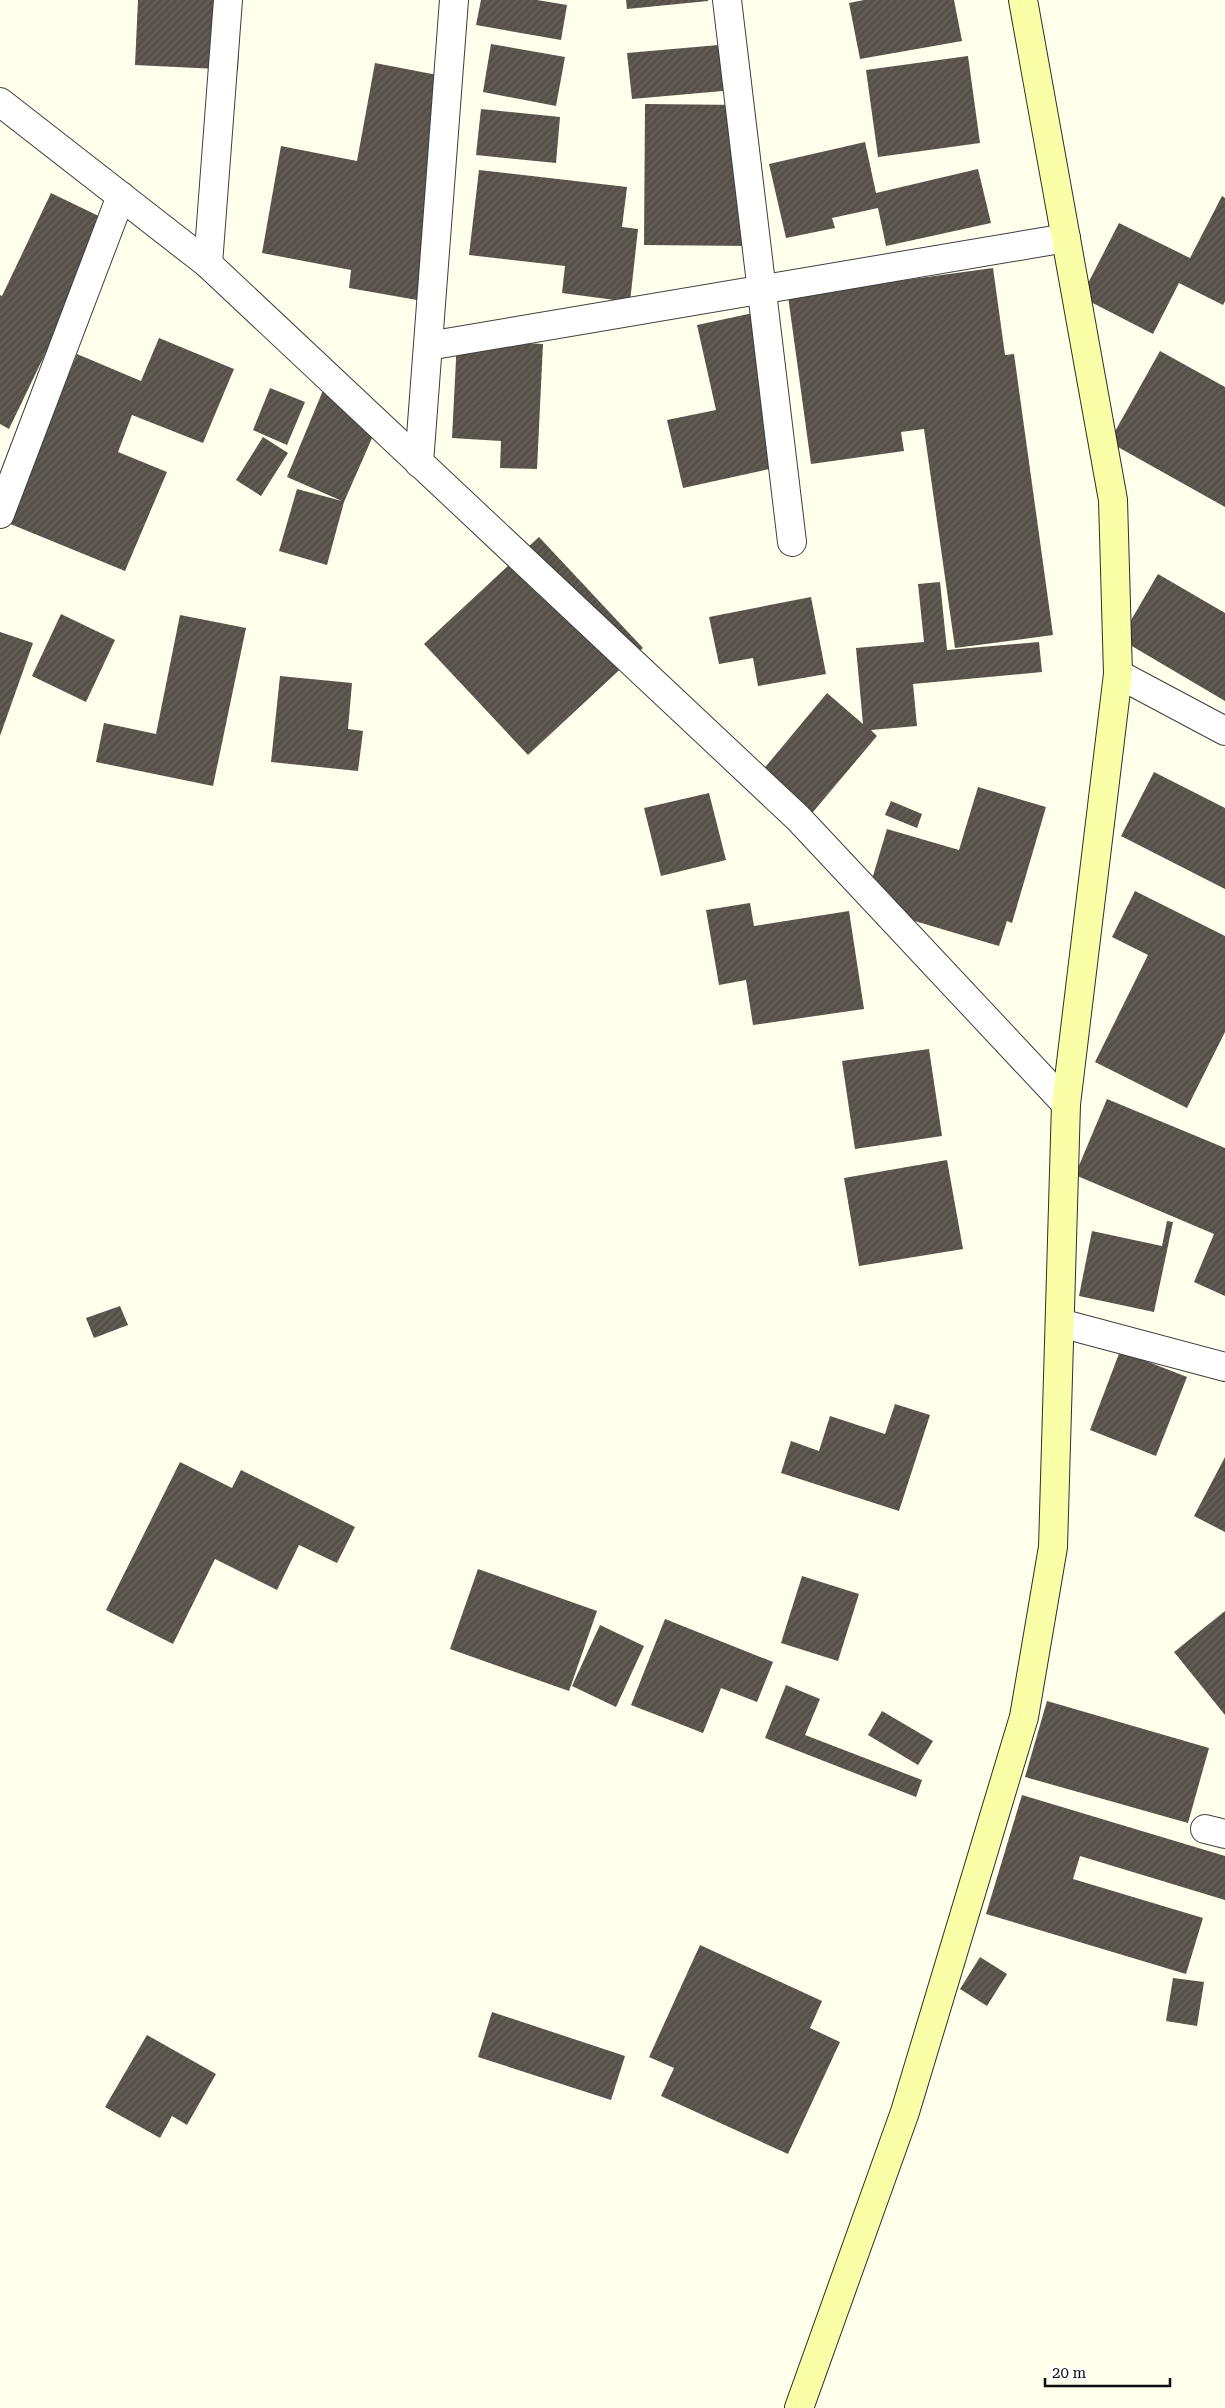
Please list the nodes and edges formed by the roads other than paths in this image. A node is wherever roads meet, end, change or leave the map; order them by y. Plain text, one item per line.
1 (228, 0) edge
2 (454, 0) edge
3 (727, 0) edge
4 (1023, 0) edge
5 (0, 102) edge
6 (121, 196) junction
7 (1066, 238) junction
8 (208, 264) junction
9 (762, 290) junction
10 (428, 346) junction
11 (419, 463) junction
12 (0, 514) edge
13 (792, 542) dead end
14 (1118, 674) junction
15 (1225, 730) edge
16 (1066, 1104) junction
17 (1060, 1323) junction
18 (1225, 1367) edge
19 (799, 2408) edge

1 - 8 street
2 - 10 street
3 - 9 street
4 - 7 main road
5 - 6 street
6 - 8 street
6 - 12 street
7 - 9 street
7 - 14 main road
8 - 11 street
9 - 10 street
9 - 13 street
10 - 11 street
11 - 16 street
14 - 15 street
14 - 16 main road
16 - 17 main road
17 - 18 street
17 - 19 main road

